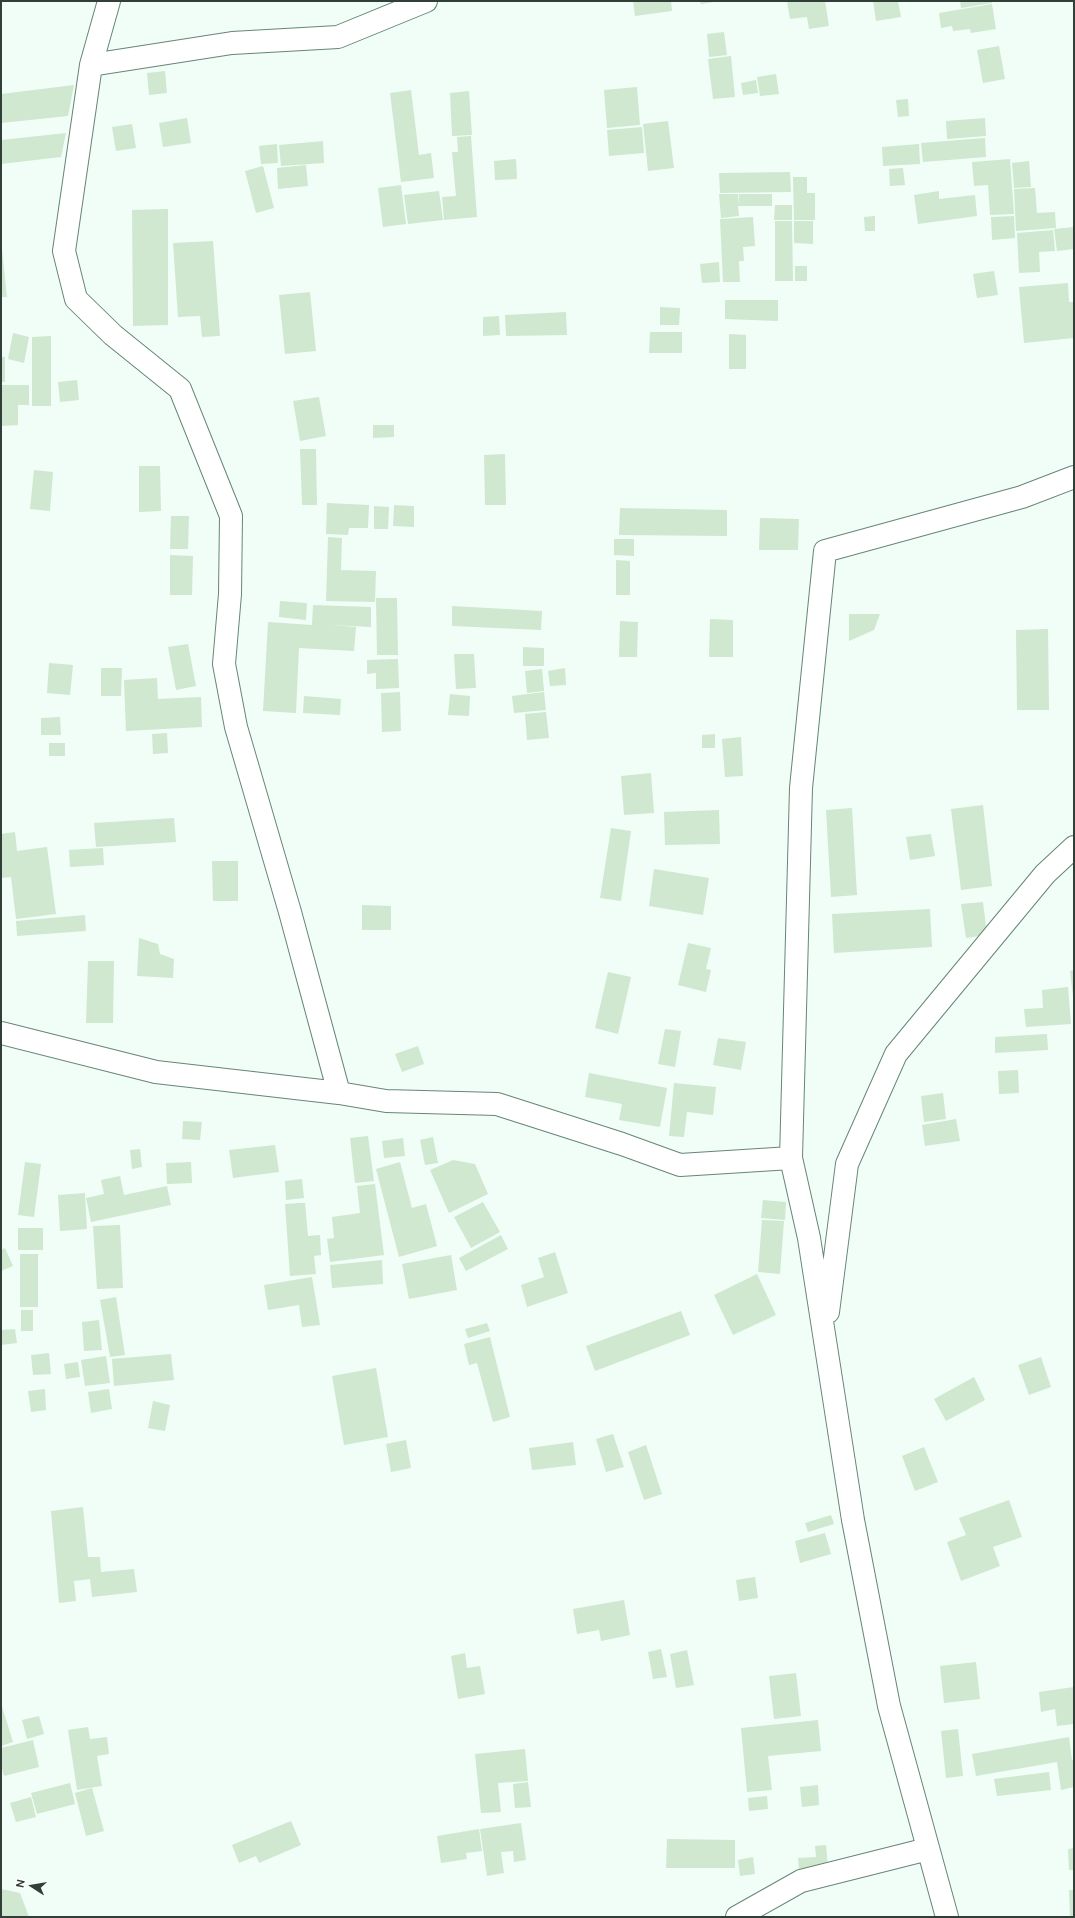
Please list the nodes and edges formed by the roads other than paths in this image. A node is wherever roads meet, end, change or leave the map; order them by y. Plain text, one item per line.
1 (109, 1) edge
2 (426, 1) edge
3 (91, 65) junction
4 (1074, 477) edge
5 (1074, 848) edge
6 (1, 1033) edge
7 (339, 1092) junction
8 (791, 1158) junction
9 (825, 1337) junction
10 (928, 1849) junction
11 (737, 1917) edge
12 (947, 1917) edge

1 - 3 street
2 - 3 street
3 - 7 street
4 - 8 street
5 - 9 street
6 - 7 street
7 - 8 street
8 - 9 street
9 - 10 street
10 - 11 street
10 - 12 street

